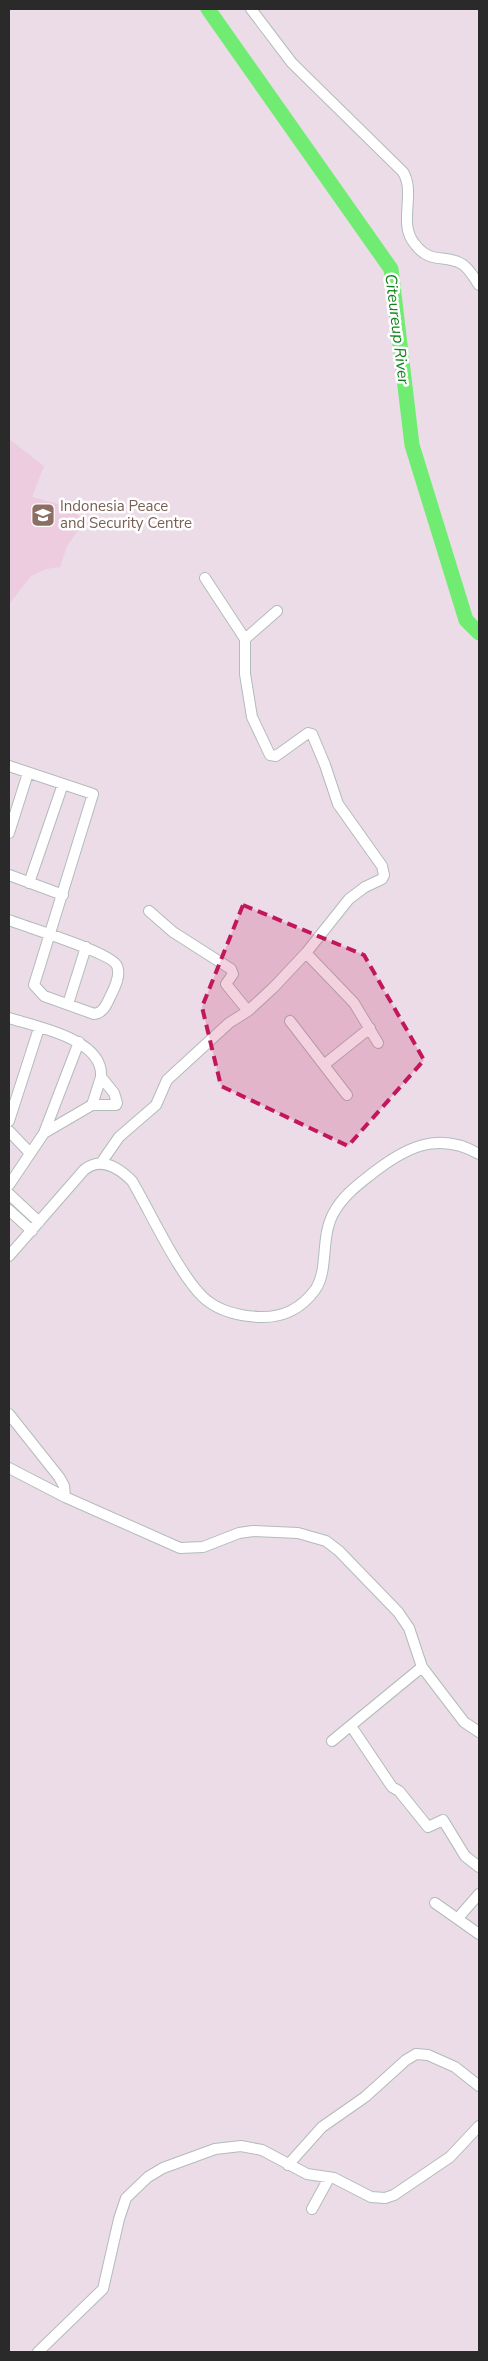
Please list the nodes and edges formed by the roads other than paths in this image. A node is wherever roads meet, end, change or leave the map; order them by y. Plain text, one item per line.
1 (251, 9) edge
2 (479, 285) edge
3 (205, 578) dead end
4 (277, 611) dead end
5 (245, 639) junction
6 (9, 766) edge
7 (28, 773) junction
8 (63, 784) junction
9 (9, 834) edge
10 (9, 876) edge
11 (29, 883) junction
12 (63, 895) junction
13 (149, 911) dead end
14 (9, 920) edge
15 (48, 935) junction
16 (86, 947) junction
17 (306, 953) junction
18 (68, 1004) junction
19 (248, 1011) junction
20 (9, 1018) edge
21 (290, 1021) dead end
22 (39, 1028) junction
23 (370, 1028) junction
24 (79, 1042) junction
25 (378, 1043) dead end
26 (325, 1064) junction
27 (101, 1077) junction
28 (346, 1095) dead end
29 (92, 1105) junction
30 (9, 1121) edge
31 (9, 1131) edge
32 (44, 1133) junction
33 (30, 1153) junction
34 (479, 1154) edge
35 (101, 1163) junction
36 (9, 1185) edge
37 (9, 1194) edge
38 (9, 1210) edge
39 (39, 1222) junction
40 (32, 1231) junction
41 (9, 1256) edge
42 (9, 1414) edge
43 (9, 1468) edge
44 (65, 1497) junction
45 (422, 1667) junction
46 (351, 1726) junction
47 (479, 1732) edge
48 (332, 1741) dead end
49 (479, 1867) edge
50 (479, 1894) edge
51 (435, 1903) dead end
52 (458, 1918) junction
53 (479, 1934) edge
54 (479, 2086) edge
55 (479, 2126) edge
56 (288, 2165) junction
57 (329, 2178) junction
58 (312, 2209) dead end
59 (38, 2352) edge

1 - 2 street
3 - 5 street
4 - 5 street
5 - 17 street
6 - 7 street
7 - 8 street
7 - 9 street
8 - 11 street
8 - 12 street
10 - 11 street
11 - 12 street
12 - 15 street
13 - 19 street
14 - 15 street
15 - 16 street
15 - 18 street
16 - 18 street
16 - 18 street
17 - 19 street
17 - 23 street
19 - 35 street
20 - 22 street
21 - 26 street
22 - 24 street
22 - 30 street
23 - 25 street
23 - 26 street
24 - 27 street
24 - 32 street
26 - 28 street
27 - 29 street
27 - 29 street
29 - 32 street
31 - 33 street
32 - 33 street
33 - 36 street
34 - 35 street
35 - 39 street
37 - 39 street
38 - 40 street
39 - 40 street
40 - 41 street
42 - 44 street
43 - 44 street
44 - 45 street
45 - 46 street
45 - 47 street
46 - 48 street
46 - 49 street
50 - 52 street
51 - 52 street
52 - 53 street
54 - 56 street
55 - 57 street
56 - 57 street
56 - 59 street
57 - 58 street

